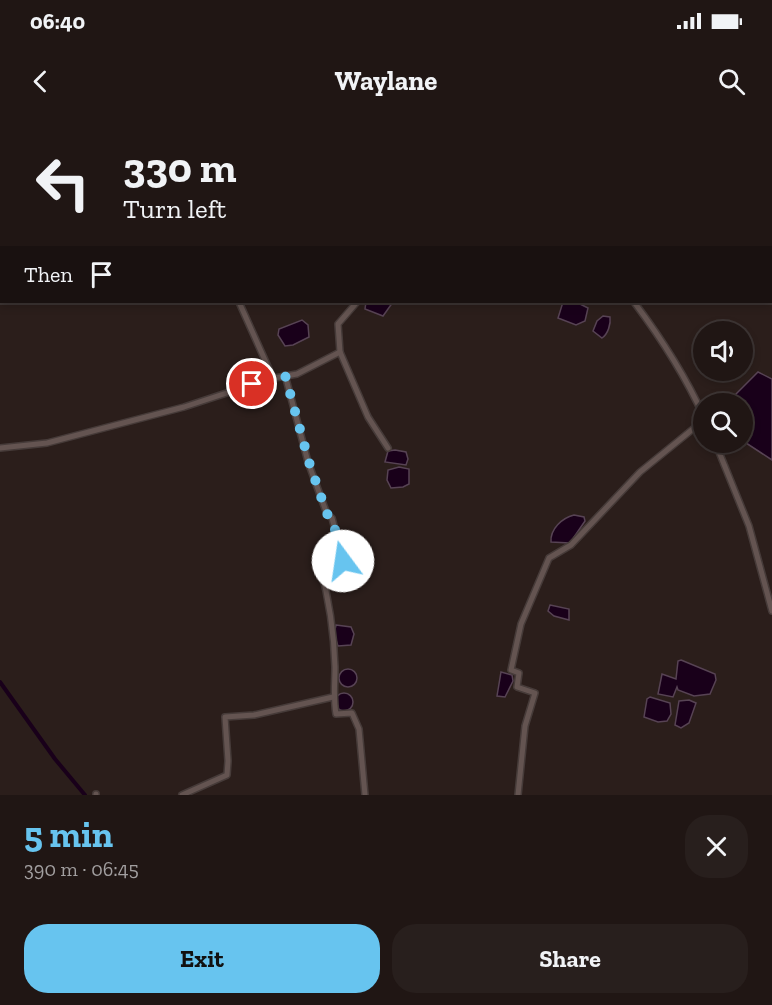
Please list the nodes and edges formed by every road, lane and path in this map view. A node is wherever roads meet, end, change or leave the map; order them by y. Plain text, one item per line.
1 (239, 303) edge
2 (356, 303) edge
3 (635, 303) edge
4 (340, 352) junction
5 (285, 375) junction
6 (273, 378) junction
7 (694, 393) edge
8 (693, 427) edge
9 (0, 447) edge
10 (388, 448) dead end
11 (719, 453) edge
12 (772, 611) edge
13 (333, 697) junction
14 (182, 795) edge
15 (365, 795) edge
16 (518, 795) edge

1 - 6 street
2 - 4 street
3 - 7 street
4 - 5 street
4 - 10 street
5 - 6 street
5 - 13 street
6 - 9 street
8 - 16 street
11 - 12 street
13 - 14 street
13 - 15 street

